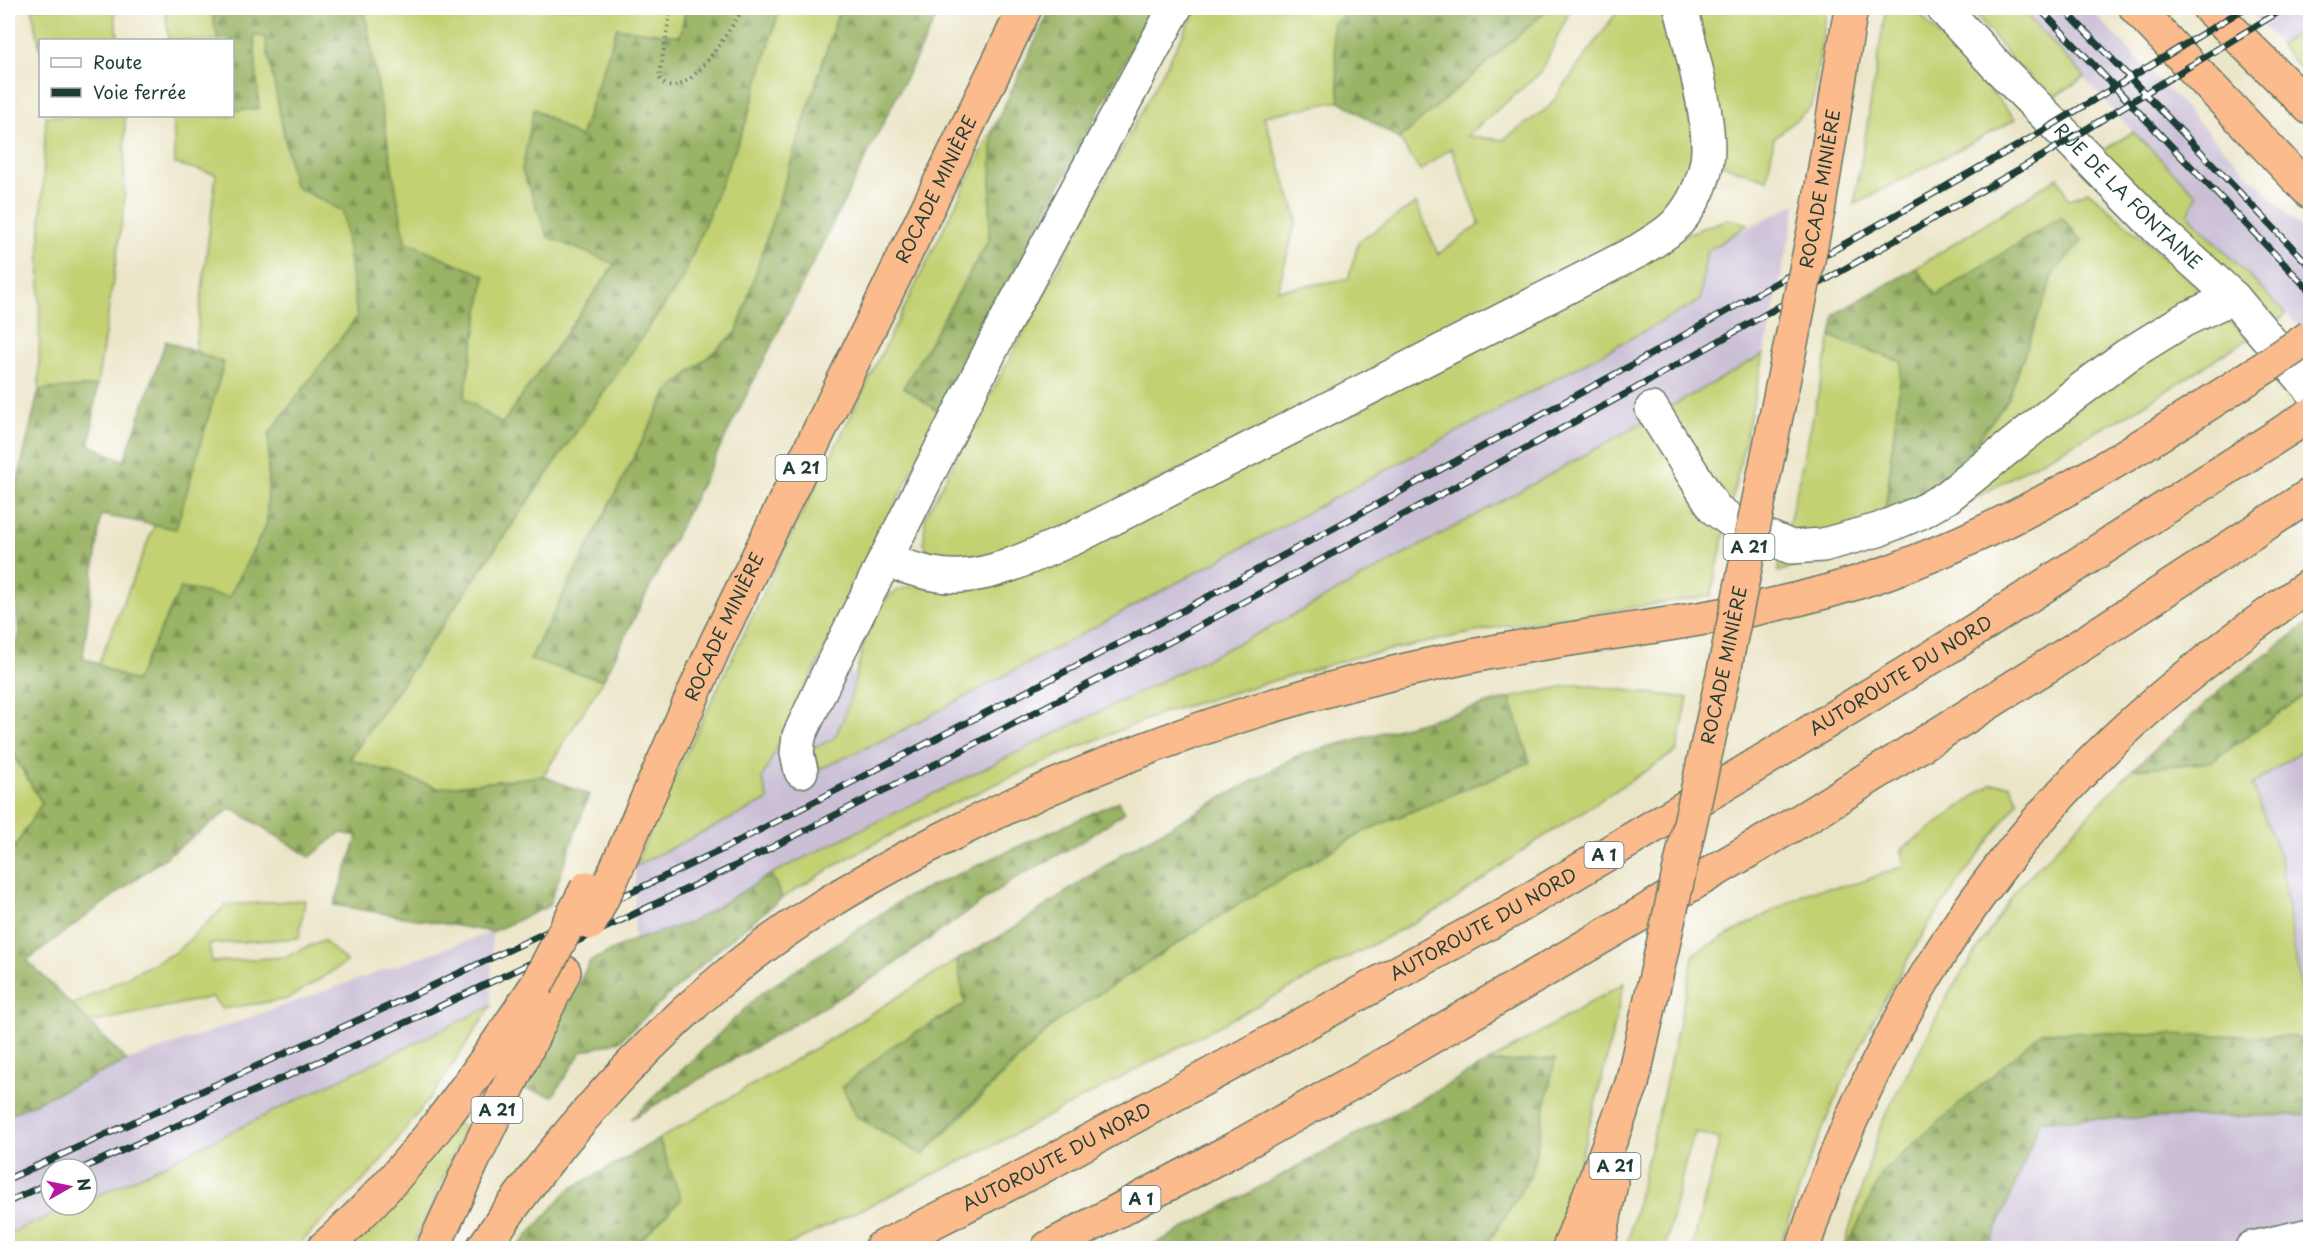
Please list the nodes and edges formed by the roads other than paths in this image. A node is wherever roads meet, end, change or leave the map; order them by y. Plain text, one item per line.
1 (1025, 8) edge
2 (1175, 8) edge
3 (1681, 8) edge
4 (1851, 8) edge
5 (1943, 8) edge
6 (2136, 8) edge
7 (2209, 8) edge
8 (2310, 108) edge
9 (2310, 192) edge
10 (2233, 297) junction
11 (2310, 337) edge
12 (2310, 388) edge
13 (1652, 409) dead end
14 (2307, 417) edge
15 (2310, 495) edge
16 (884, 561) junction
17 (2310, 585) edge
18 (801, 771) dead end
19 (550, 979) junction
20 (1632, 1084) junction
21 (2310, 1235) edge
22 (324, 1248) edge
23 (432, 1248) edge
24 (483, 1248) edge
25 (881, 1248) edge
26 (1048, 1248) edge
27 (1569, 1248) edge
28 (1598, 1248) edge
29 (1803, 1248) edge
30 (2252, 1248) edge

1 - 19 highway, ROCADE MINIÈRE / A 21, bridge
2 - 16 lane
3 - 16 lane
4 - 20 highway, ROCADE MINIÈRE / A 21, bridge
5 - 10 lane, RUE DE LA FONTAINE
6 - 9 highway
7 - 8 highway
10 - 12 lane, RUE DE LA FONTAINE
10 - 13 lane
11 - 24 highway, bridge
14 - 25 highway, AUTOROUTE DU NORD / A 1
15 - 26 highway, A 1
16 - 18 lane
17 - 29 highway
19 - 22 highway
19 - 23 highway, ROCADE MINIÈRE / A 21
20 - 27 highway
20 - 28 highway, ROCADE MINIÈRE / A 21
21 - 30 lane

